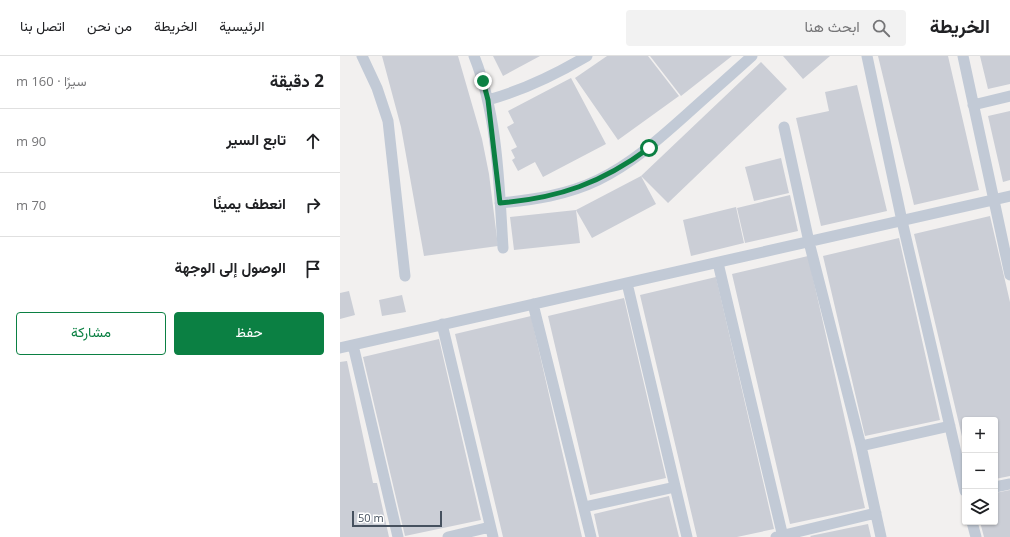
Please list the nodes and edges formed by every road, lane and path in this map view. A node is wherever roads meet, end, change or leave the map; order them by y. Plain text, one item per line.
1 (362, 56) edge
2 (474, 56) edge
3 (587, 56) edge
4 (752, 56) edge
5 (867, 56) edge
6 (963, 56) edge
7 (1010, 96) edge
8 (488, 100) junction
9 (974, 105) junction
10 (784, 127) dead end
11 (1010, 196) edge
12 (993, 200) junction
13 (500, 203) junction
14 (902, 221) junction
15 (809, 242) junction
16 (503, 248) dead end
17 (718, 263) junction
18 (1010, 275) edge
19 (406, 276) dead end
20 (627, 282) junction
21 (533, 304) junction
22 (442, 324) junction
23 (353, 345) junction
24 (340, 348) edge
25 (950, 426) junction
26 (861, 446) junction
27 (1010, 484) edge
28 (998, 486) edge
29 (675, 487) junction
30 (965, 489) edge
31 (584, 507) junction
32 (876, 513) junction
33 (973, 525) edge
34 (491, 532) edge
35 (780, 536) edge
36 (398, 537) edge
37 (448, 537) edge
38 (591, 537) edge
39 (687, 537) edge
40 (881, 537) edge
41 (976, 537) edge

1 - 19 street
2 - 8 street
3 - 8 street
4 - 13 street
5 - 14 street
6 - 9 street
7 - 9 street
8 - 13 street
9 - 12 street
10 - 15 street
11 - 12 street
12 - 14 street
12 - 18 street
13 - 16 street
14 - 15 street
14 - 25 street
15 - 17 street
15 - 26 street
17 - 20 street
17 - 35 street
20 - 21 street
20 - 29 street
21 - 22 street
21 - 31 street
22 - 23 street
22 - 34 street
23 - 24 street
23 - 36 street
25 - 26 street
25 - 30 street
26 - 32 street
27 - 28 street
29 - 31 street
29 - 39 street
31 - 38 street
32 - 35 street
32 - 40 street
33 - 41 street
34 - 37 street

